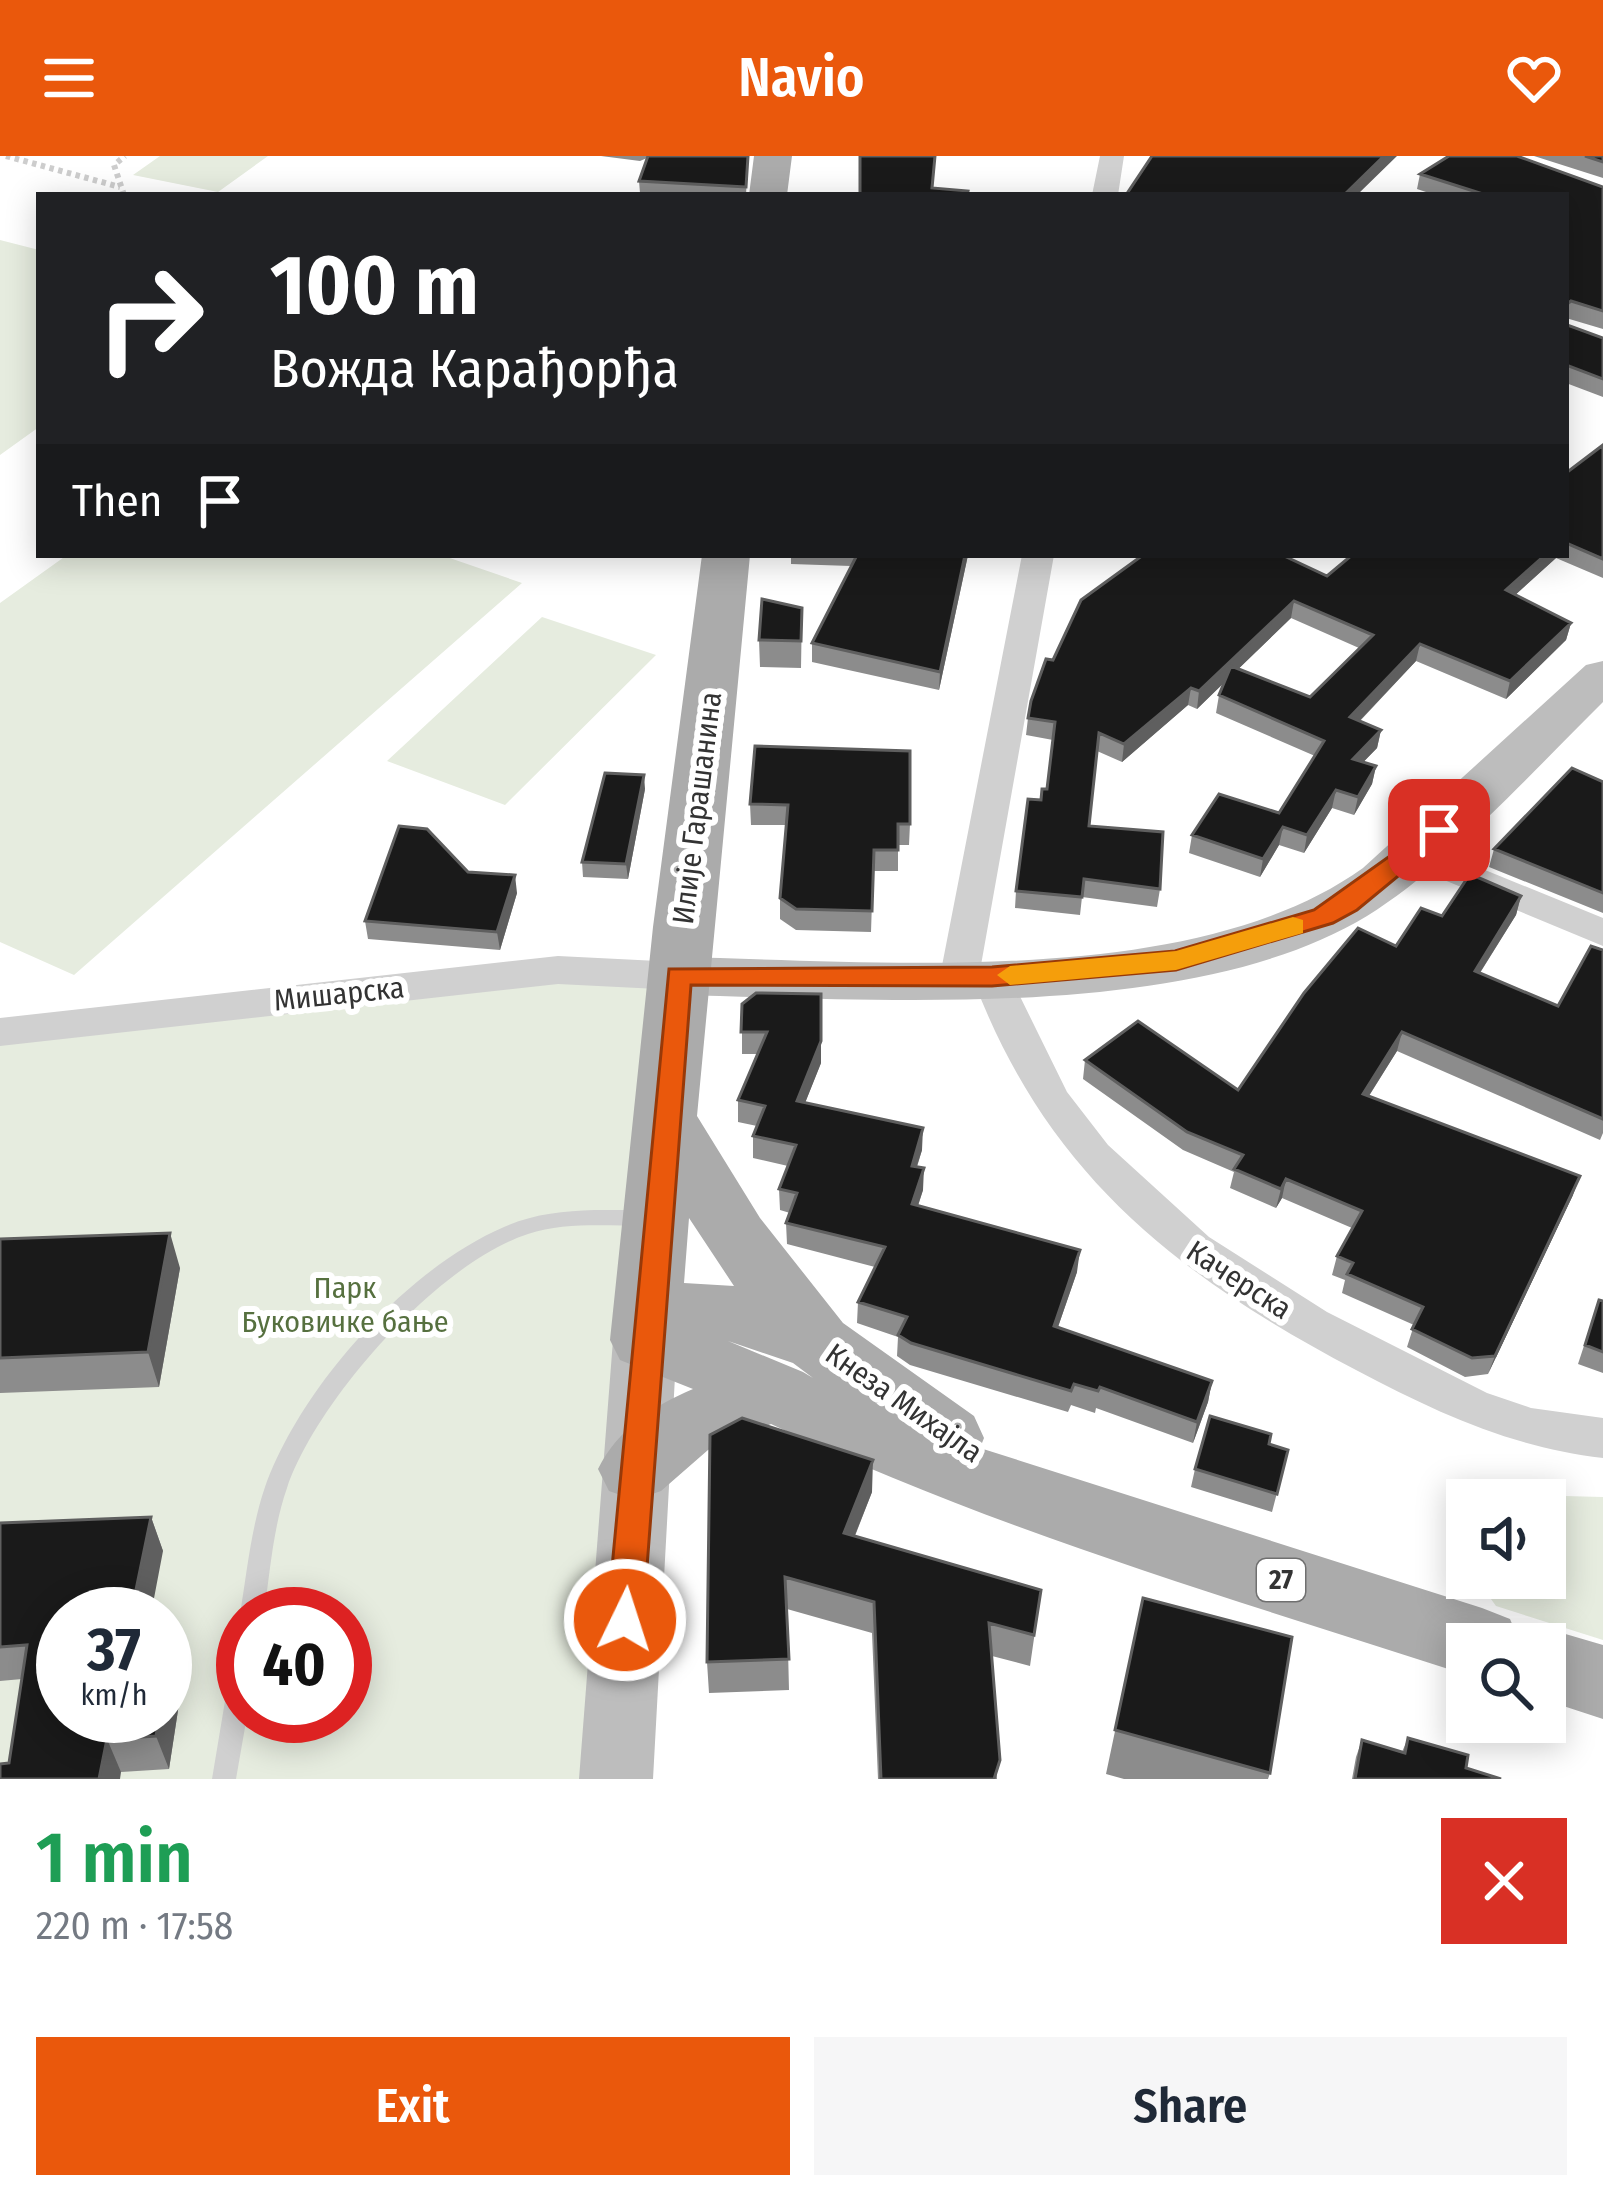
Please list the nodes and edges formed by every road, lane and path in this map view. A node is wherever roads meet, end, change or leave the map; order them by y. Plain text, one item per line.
1 (6, 156) edge
2 (125, 156) edge
3 (773, 156) edge
4 (1112, 156) edge
5 (122, 191) edge
6 (768, 192) edge
7 (1106, 192) edge
8 (726, 558) edge
9 (1038, 558) edge
10 (1603, 675) edge
11 (1414, 853) junction
12 (1603, 934) edge
13 (678, 976) junction
14 (976, 976) junction
15 (0, 1032) edge
16 (668, 1122) junction
17 (657, 1217) junction
18 (647, 1324) junction
19 (798, 1368) junction
20 (1603, 1438) edge
21 (635, 1469) junction
22 (258, 1587) edge
23 (1446, 1633) edge
24 (1566, 1671) edge
25 (1603, 1682) edge
26 (230, 1743) edge
27 (224, 1779) edge
28 (616, 1779) edge

1 - 5 path
2 - 5 path
3 - 6 main road
4 - 7 street
8 - 13 main road, Илије Гарашанина
9 - 14 street
10 - 11 main road
11 - 12 street
11 - 14 main road
13 - 14 main road
13 - 15 street, Мишарска
13 - 16 main road, Илије Гарашанина
14 - 20 street, Качерска
16 - 17 main road, Илије Гарашанина
16 - 19 main road, 27
17 - 18 main road, Илије Гарашанина
17 - 22 lane
18 - 19 main road, Кнеза Михајла / 27
18 - 21 main road, Илије Гарашанина
19 - 21 main road
19 - 23 main road, Кнеза Михајла / 27
21 - 28 main road, Илије Гарашанина
24 - 25 main road
26 - 27 lane

